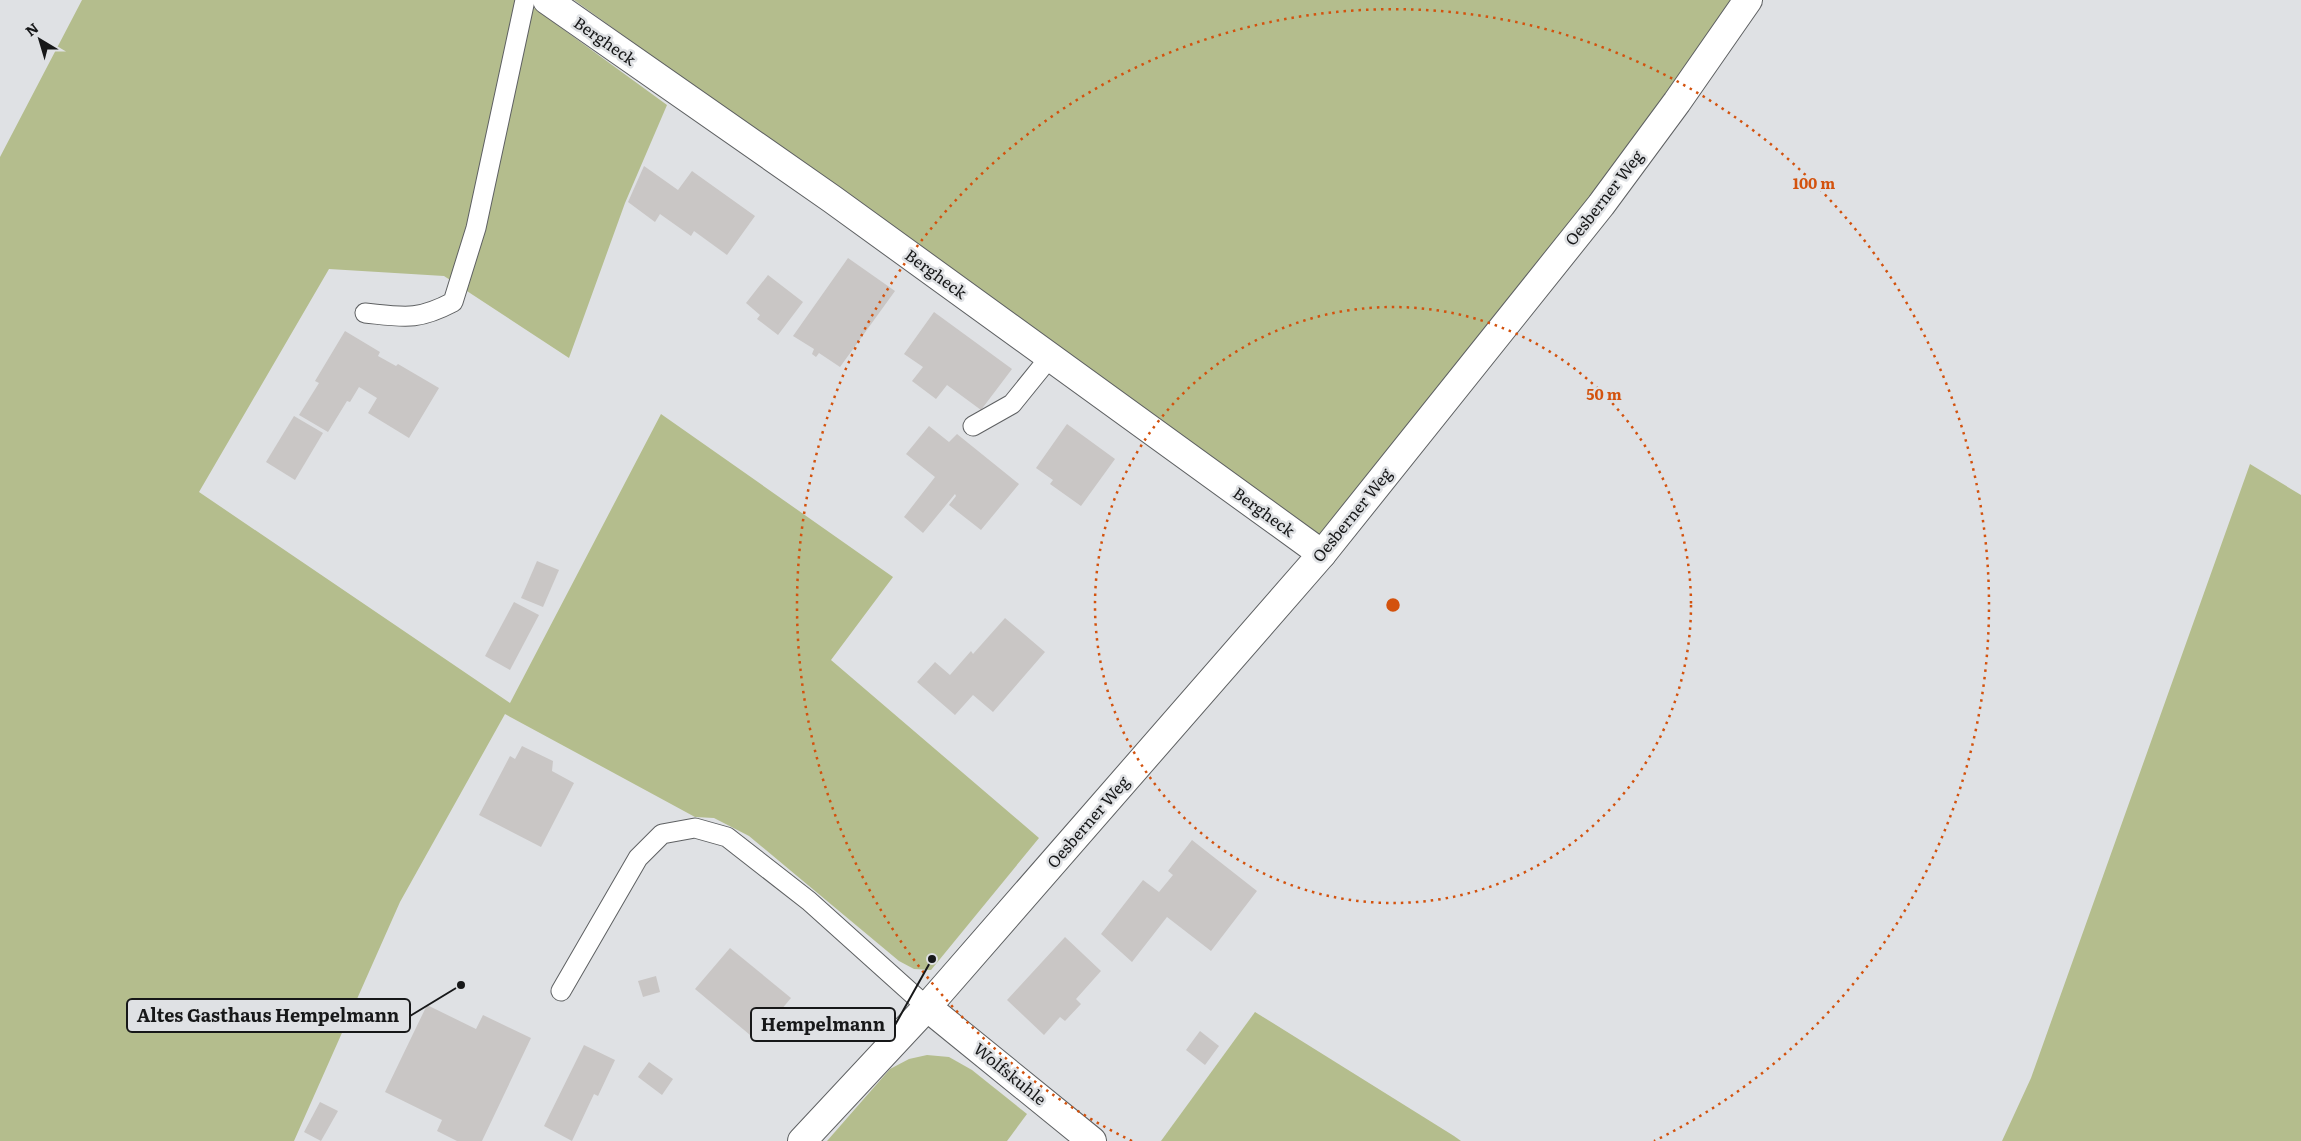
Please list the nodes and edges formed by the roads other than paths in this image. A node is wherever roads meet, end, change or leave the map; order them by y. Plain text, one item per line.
1 (525, 0) edge
2 (547, 0) edge
3 (1748, 0) edge
4 (365, 313) dead end
5 (1050, 357) junction
6 (973, 426) dead end
7 (1322, 554) junction
8 (561, 991) dead end
9 (927, 1007) junction
10 (802, 1141) edge
11 (1092, 1141) edge

1 - 4 lane
2 - 5 street, Bergheck
3 - 7 street, Oesberner Weg
5 - 6 lane
5 - 7 street, Bergheck
7 - 9 street, Oesberner Weg
8 - 9 lane
9 - 10 street, Oesberner Weg
9 - 11 street, Wolfskuhle

